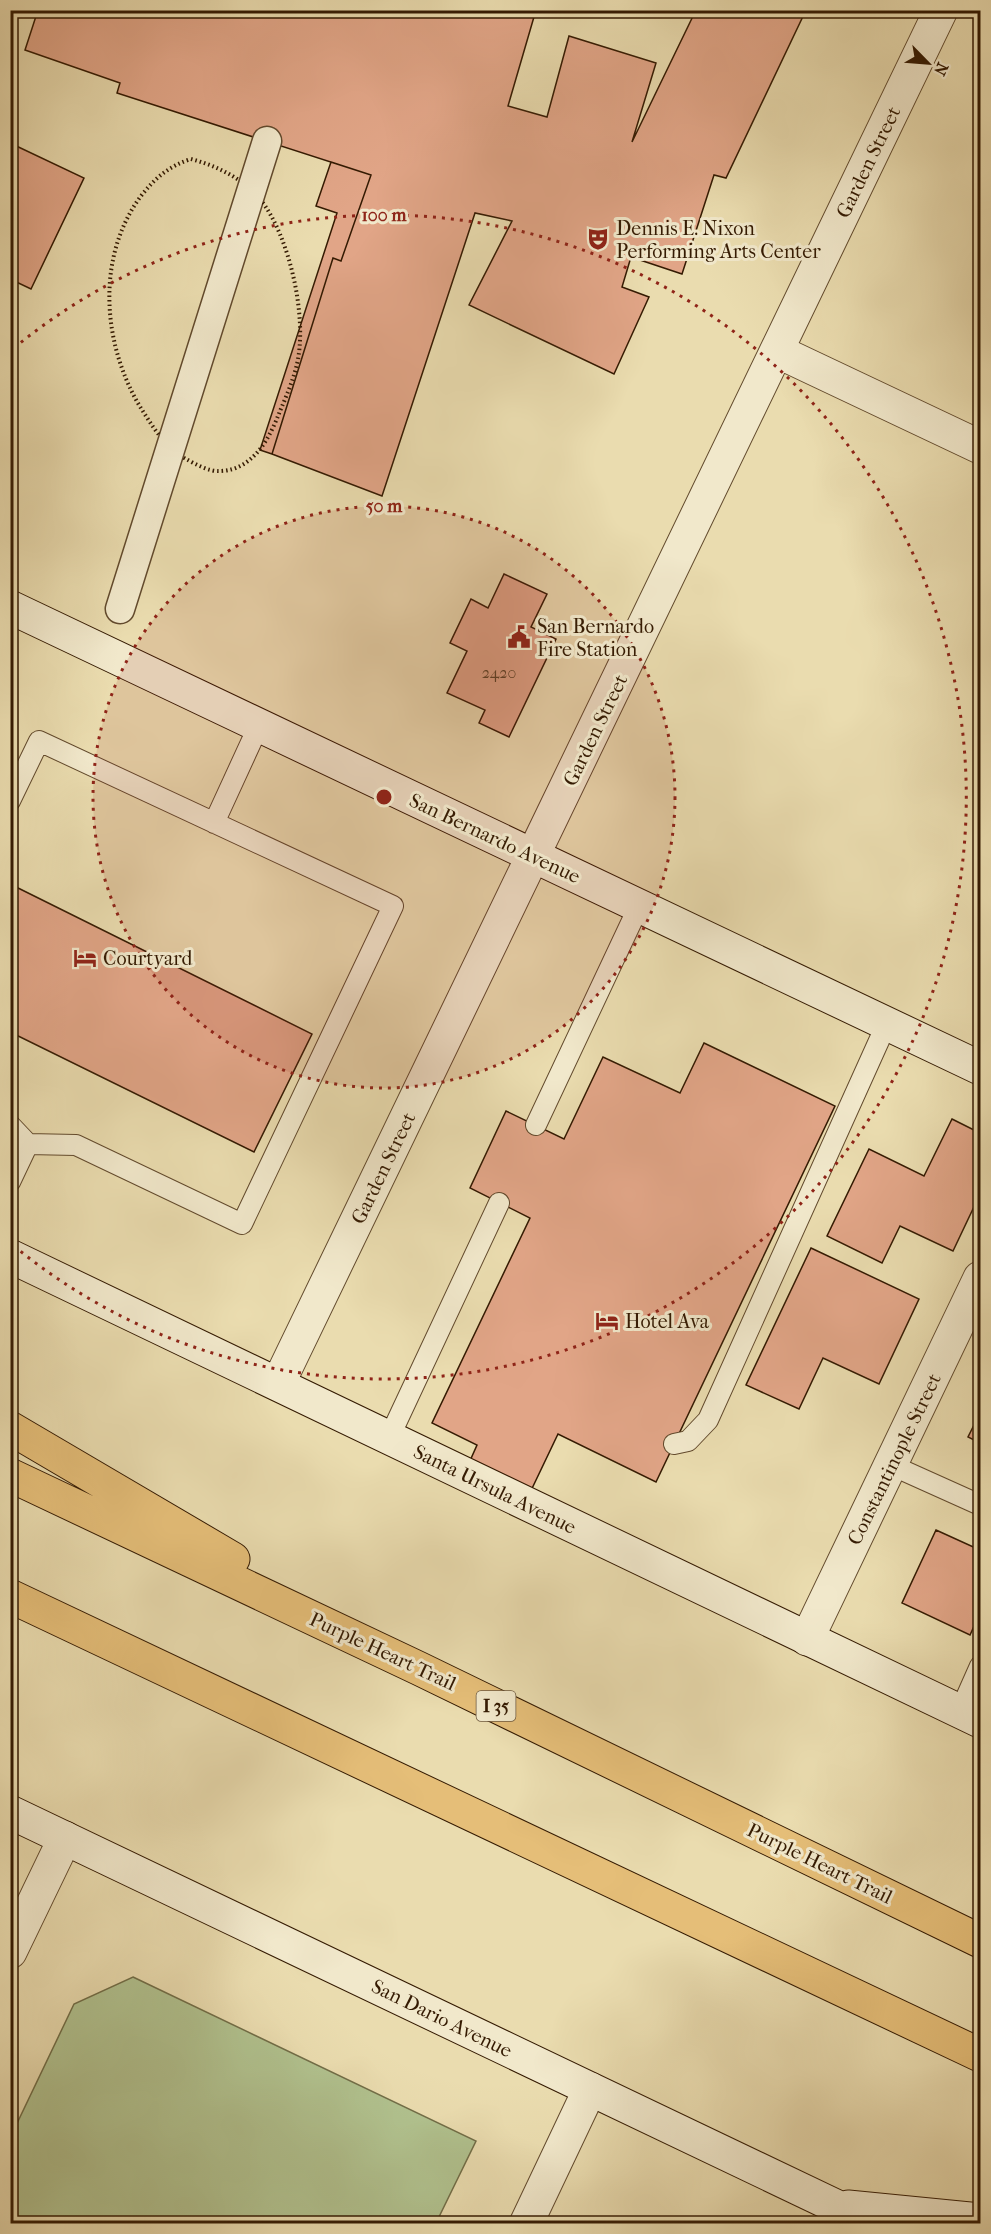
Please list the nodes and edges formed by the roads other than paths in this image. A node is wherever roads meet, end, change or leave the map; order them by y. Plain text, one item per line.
1 (941, 10) edge
2 (267, 141) dead end
3 (777, 351) junction
4 (981, 447) edge
5 (10, 607) edge
6 (120, 609) dead end
7 (259, 725) junction
8 (10, 801) edge
9 (214, 823) junction
10 (534, 856) junction
11 (639, 906) junction
12 (887, 1023) junction
13 (981, 1068) edge
14 (10, 1125) edge
15 (536, 1125) dead end
16 (28, 1144) junction
17 (10, 1182) edge
18 (499, 1203) dead end
19 (10, 1256) edge
20 (981, 1278) edge
21 (278, 1384) junction
22 (10, 1428) edge
23 (389, 1438) junction
24 (674, 1444) dead end
25 (891, 1465) junction
26 (10, 1475) edge
27 (981, 1505) edge
28 (10, 1596) edge
29 (807, 1639) junction
30 (981, 1666) edge
31 (418, 1668) junction
32 (970, 1716) edge
33 (10, 1812) edge
34 (65, 1838) junction
35 (981, 1941) edge
36 (10, 1952) edge
37 (981, 2055) edge
38 (590, 2088) junction
39 (835, 2205) junction
40 (981, 2220) edge
41 (526, 2223) edge
42 (873, 2223) edge

1 - 3 main road, Garden Street
2 - 6 street
3 - 4 main road
3 - 10 main road, Garden Street
5 - 7 main road, San Bernardo Avenue
7 - 9 lane
7 - 10 main road, San Bernardo Avenue
8 - 9 lane
9 - 16 lane
10 - 11 main road, San Bernardo Avenue
10 - 21 main road, Garden Street
11 - 12 main road, San Bernardo Avenue
11 - 15 lane
12 - 13 main road, San Bernardo Avenue
12 - 24 lane
14 - 16 lane
16 - 17 lane
18 - 23 lane
19 - 21 main road, Santa Ursula Avenue
20 - 25 main road, Constantinople Street
21 - 23 main road, Santa Ursula Avenue
22 - 31 highway
23 - 29 main road, Santa Ursula Avenue
25 - 27 lane
25 - 29 main road, Constantinople Street
26 - 31 highway, Purple Heart Trail / I 35
28 - 37 highway
29 - 32 main road, Santa Ursula Avenue
30 - 32 lane
31 - 35 highway, Purple Heart Trail / I 35
33 - 34 main road, San Dario Avenue
34 - 36 main road
34 - 38 main road, San Dario Avenue
38 - 39 main road, San Dario Avenue
38 - 41 main road
39 - 40 main road
39 - 42 main road, San Dario Avenue

